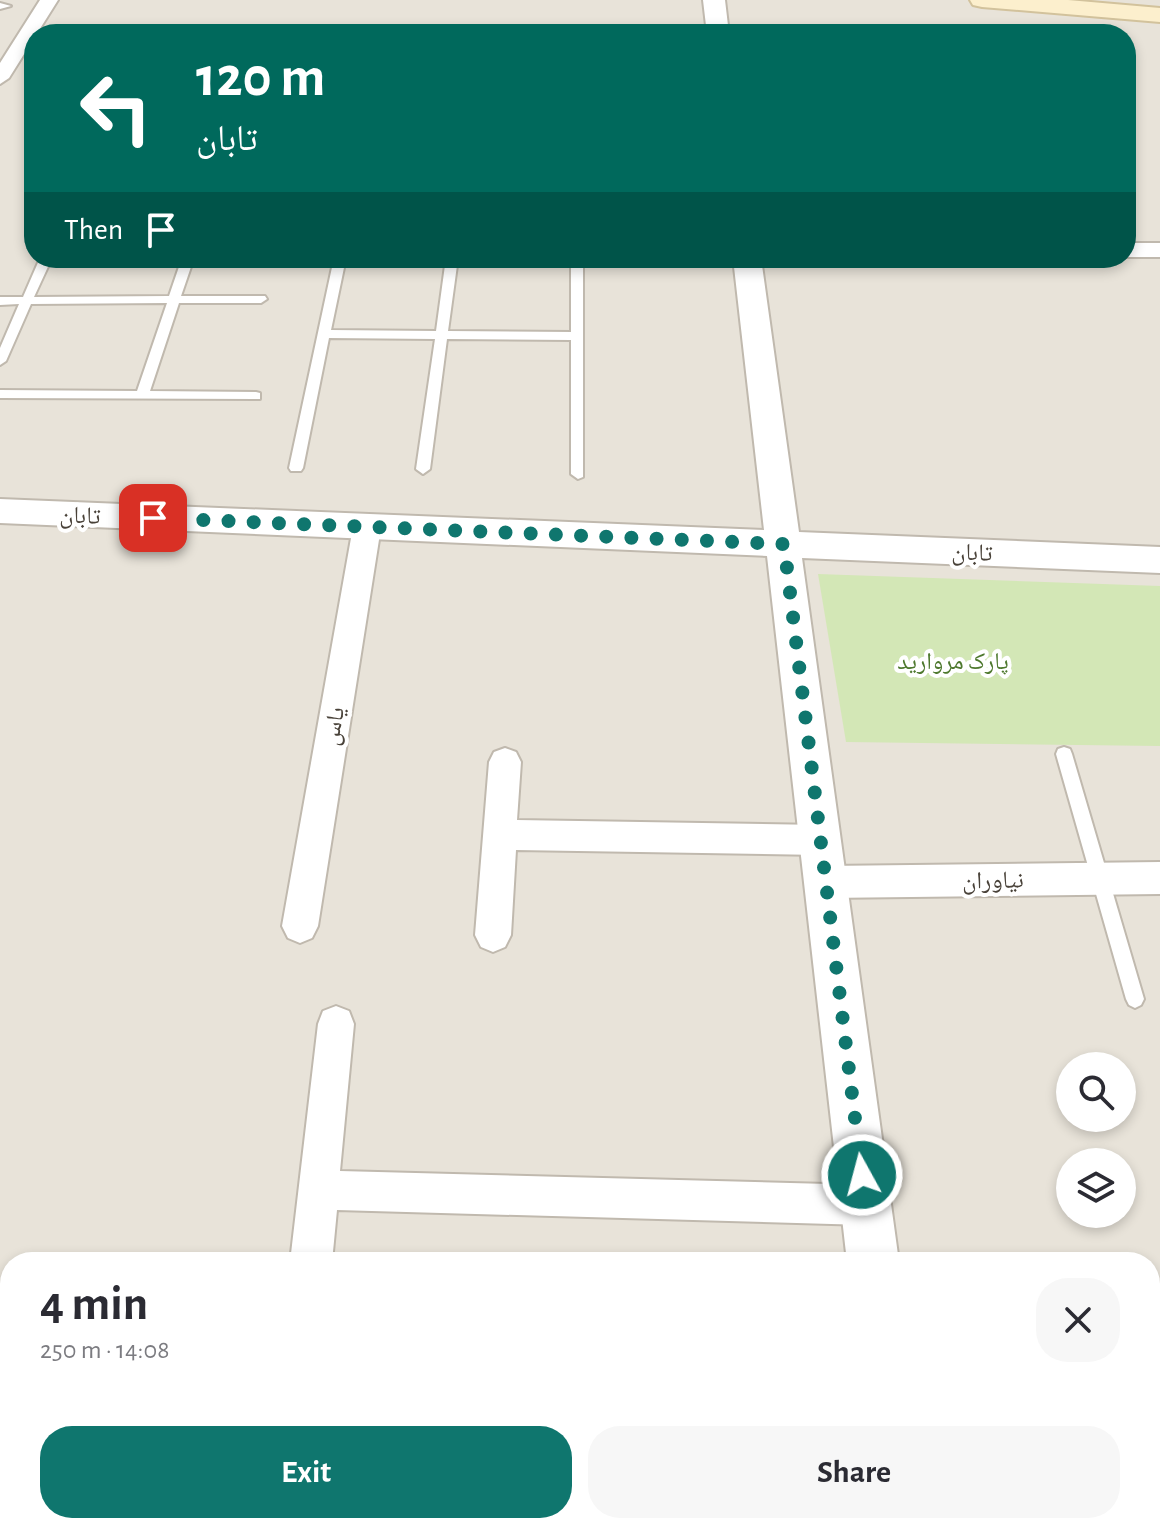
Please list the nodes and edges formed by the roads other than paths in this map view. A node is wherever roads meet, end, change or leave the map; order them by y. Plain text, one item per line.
1 (49, 0) edge
2 (714, 0) edge
3 (982, 0) edge
4 (1160, 15) edge
5 (34, 24) edge
6 (717, 24) edge
7 (24, 40) edge
8 (0, 78) edge
9 (1136, 250) edge
10 (1160, 250) edge
11 (41, 268) edge
12 (185, 268) edge
13 (338, 268) edge
14 (451, 268) edge
15 (577, 268) edge
16 (748, 268) edge
17 (176, 299) junction
18 (261, 299) dead end
19 (27, 300) junction
20 (0, 301) edge
21 (324, 334) junction
22 (441, 335) junction
23 (577, 336) junction
24 (0, 361) edge
25 (0, 394) edge
26 (142, 395) junction
27 (256, 396) dead end
28 (296, 468) dead end
29 (423, 469) dead end
30 (578, 474) dead end
31 (0, 512) edge
32 (367, 527) junction
33 (784, 544) junction
34 (1160, 560) edge
35 (1064, 754) dead end
36 (505, 762) dead end
37 (498, 835) junction
38 (821, 840) junction
39 (1102, 878) junction
40 (1160, 878) edge
41 (826, 882) junction
42 (300, 926) dead end
43 (493, 935) dead end
44 (1135, 999) dead end
45 (336, 1024) dead end
46 (320, 1190) junction
47 (866, 1205) junction
48 (312, 1252) edge
49 (872, 1252) edge

1 - 5 street
2 - 6 street
3 - 4 main road
7 - 8 street
9 - 10 street
11 - 19 lane
12 - 17 lane
13 - 21 lane
14 - 22 lane
15 - 23 lane
16 - 33 street
17 - 18 lane
17 - 19 lane
17 - 26 lane
19 - 20 lane
19 - 24 lane
21 - 22 lane
21 - 28 lane
22 - 23 lane
22 - 29 lane
23 - 30 lane
25 - 26 lane
26 - 27 lane
31 - 32 street, تابان
32 - 33 street, تابان
32 - 42 street, یاس
33 - 34 street, تابان
33 - 38 street
35 - 39 lane
36 - 37 street
37 - 38 street
37 - 43 street
38 - 41 street
39 - 40 street, نیاوران
39 - 41 street, نیاوران
39 - 44 lane
41 - 47 street
45 - 46 street
46 - 47 street
46 - 48 street
47 - 49 street

